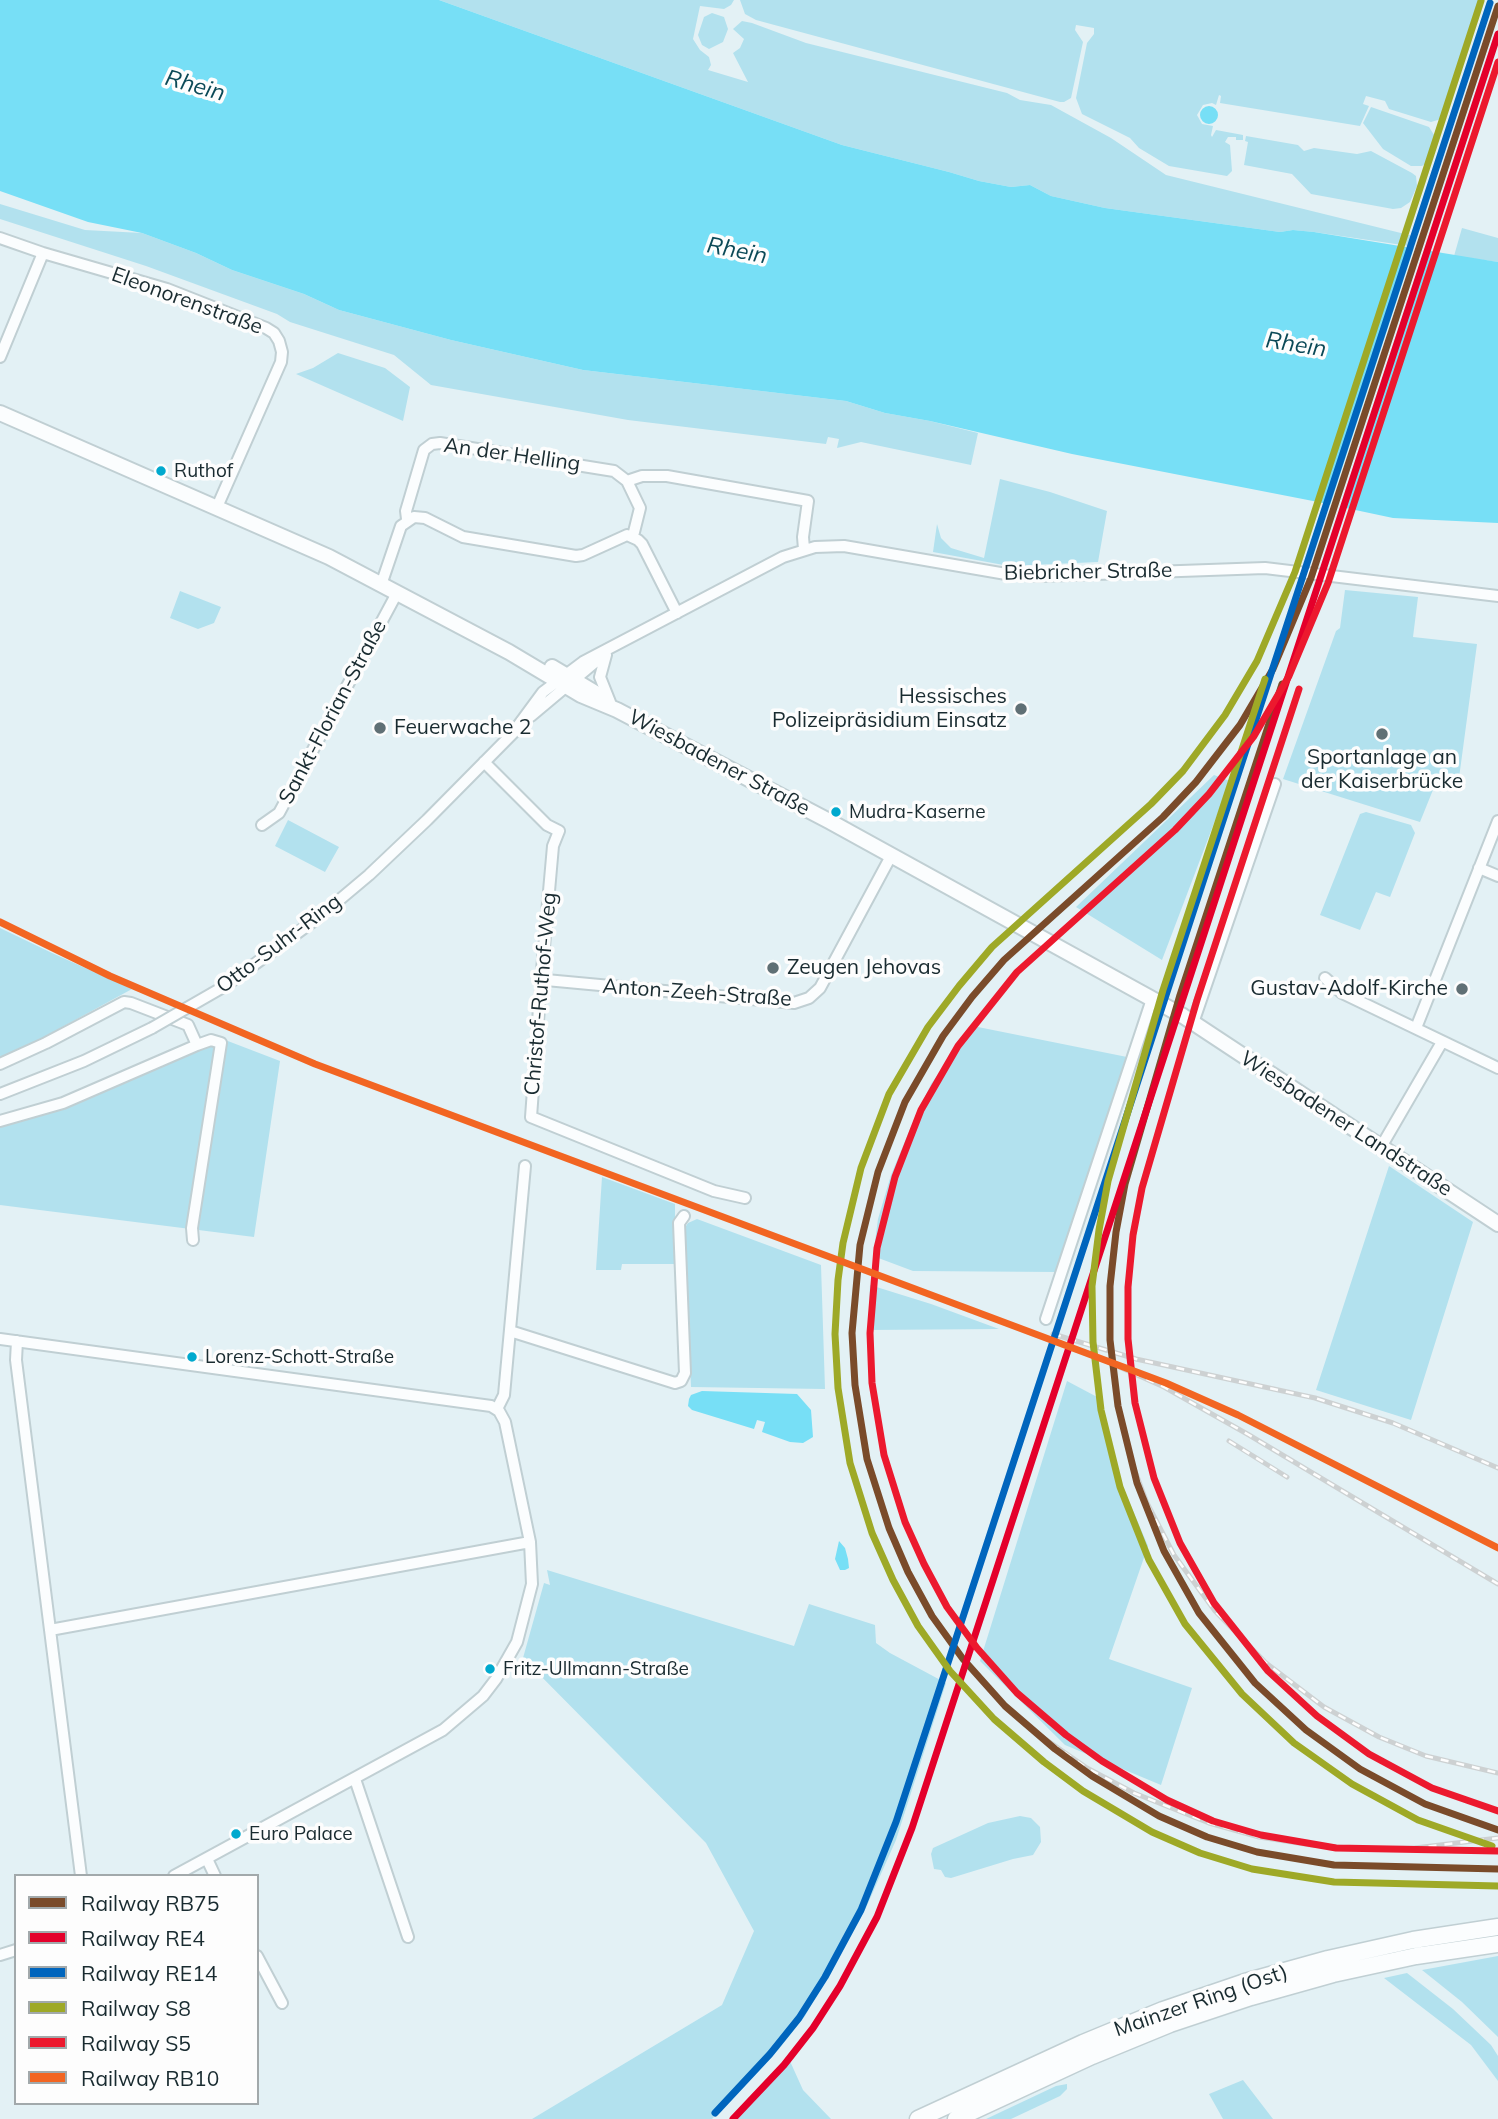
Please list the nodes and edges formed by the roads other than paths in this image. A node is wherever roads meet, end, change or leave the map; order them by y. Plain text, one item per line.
1 (0, 238) edge
2 (43, 253) junction
3 (0, 357) edge
4 (0, 413) edge
5 (627, 481) junction
6 (218, 507) junction
7 (407, 519) junction
8 (633, 537) junction
9 (804, 549) junction
10 (380, 585) junction
11 (397, 593) junction
12 (1498, 596) edge
13 (677, 612) junction
14 (618, 645) junction
15 (509, 652) junction
16 (608, 653) junction
17 (530, 664) junction
18 (565, 680) junction
19 (537, 699) junction
20 (614, 706) junction
21 (515, 730) junction
22 (484, 762) junction
23 (1275, 784) dead end
24 (1498, 821) edge
25 (262, 825) dead end
26 (891, 856) junction
27 (1479, 868) junction
28 (1498, 876) edge
29 (1325, 978) dead end
30 (546, 980) junction
31 (1152, 999) junction
32 (1188, 1020) junction
33 (1416, 1028) junction
34 (1442, 1042) junction
35 (197, 1045) junction
36 (0, 1064) edge
37 (1498, 1068) edge
38 (0, 1094) edge
39 (0, 1121) edge
40 (1381, 1147) junction
41 (525, 1166) dead end
42 (745, 1198) dead end
43 (684, 1216) dead end
44 (1498, 1224) edge
45 (193, 1240) dead end
46 (1046, 1319) dead end
47 (510, 1331) junction
48 (0, 1339) edge
49 (17, 1341) junction
50 (497, 1409) junction
51 (530, 1542) junction
52 (50, 1630) junction
53 (355, 1779) junction
54 (207, 1859) junction
55 (81, 1874) edge
56 (178, 1874) edge
57 (214, 1874) edge
58 (1498, 1927) edge
59 (408, 1937) dead end
60 (1498, 1944) edge
61 (259, 1960) edge
62 (282, 2003) dead end
63 (918, 2119) edge
64 (956, 2119) edge

1 - 2 street, Eleonorenstraße
2 - 3 street
2 - 6 street, Eleonorenstraße
4 - 6 main road, Wiesbadener Straße
5 - 7 street, An der Helling
5 - 8 street
5 - 9 street
6 - 10 main road, Wiesbadener Straße
7 - 8 street
7 - 10 street, An der Helling
8 - 13 street
9 - 12 street, Biebricher Straße
9 - 13 street, Biebricher Straße
10 - 11 main road, Wiesbadener Straße
11 - 15 main road, Wiesbadener Straße
11 - 25 street, Sankt-Florian-Straße
13 - 14 street, Biebricher Straße
14 - 16 street, Biebricher Straße
14 - 18 street, Biebricher Straße
15 - 17 main road, Wiesbadener Straße
15 - 18 main road, Wiesbadener Straße
16 - 18 street, Biebricher Straße
16 - 20 street
17 - 18 main road, Wiesbadener Straße
17 - 19 street
18 - 19 street, Otto-Suhr-Ring
18 - 20 main road, Wiesbadener Straße
18 - 21 street, Otto-Suhr-Ring
19 - 21 street, Otto-Suhr-Ring
20 - 26 main road, Wiesbadener Straße
21 - 22 street, Otto-Suhr-Ring
22 - 30 street, Christof-Ruthof-Weg
22 - 38 street, Otto-Suhr-Ring, bridge
23 - 32 street
24 - 27 street
26 - 30 street, Anton-Zeeh-Straße
26 - 31 main road, Wiesbadener Straße
27 - 28 street
27 - 33 street
29 - 33 street
30 - 42 street, Christof-Ruthof-Weg
31 - 32 main road, Wiesbadener Straße
31 - 46 street
32 - 40 main road, Wiesbadener Landstraße
33 - 34 street
34 - 37 street
34 - 40 street
35 - 36 street
35 - 39 street
35 - 45 street
40 - 44 main road, Wiesbadener Landstraße
41 - 47 street
43 - 47 street
47 - 50 street
48 - 49 street
49 - 50 street
49 - 52 street
50 - 51 street
51 - 52 street
51 - 53 street
52 - 55 street
53 - 54 street
53 - 59 street
54 - 56 street
54 - 57 street
58 - 63 highway, Mainzer Ring (Ost)
60 - 64 highway, Mainzer Ring (Ost)
61 - 62 street

